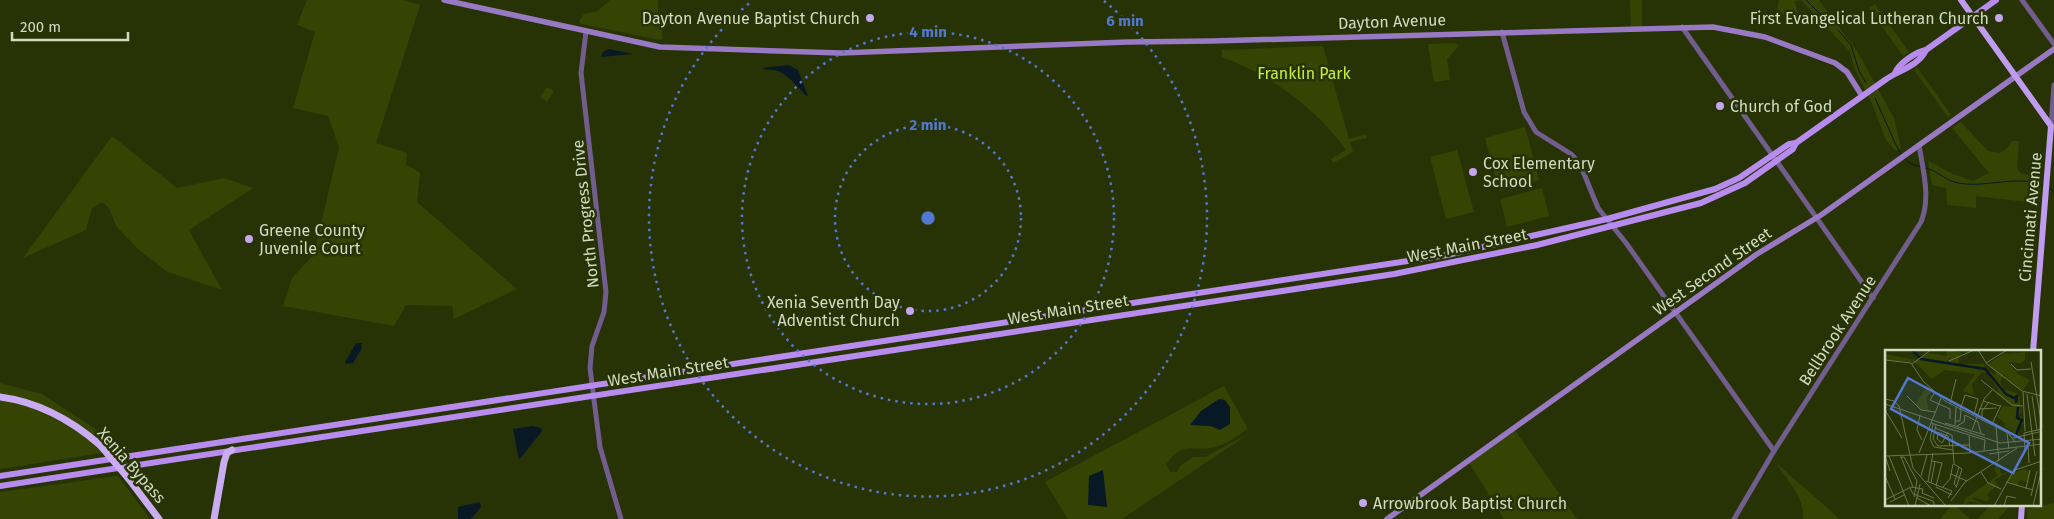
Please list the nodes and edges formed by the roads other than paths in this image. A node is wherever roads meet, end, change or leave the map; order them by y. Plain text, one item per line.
1 (444, 0) edge
2 (1961, 0) edge
3 (1996, 0) edge
4 (2022, 0) edge
5 (1974, 16) junction
6 (1682, 26) junction
7 (586, 32) junction
8 (1502, 32) junction
9 (2054, 44) edge
10 (2054, 49) edge
11 (2016, 76) junction
12 (2054, 86) edge
13 (1862, 96) junction
14 (2051, 126) junction
15 (1919, 145) junction
16 (1774, 159) junction
17 (1816, 218) junction
18 (1607, 219) junction
19 (1613, 226) junction
20 (1873, 298) junction
21 (1676, 313) junction
22 (2034, 350) edge
23 (592, 391) junction
24 (0, 397) edge
25 (232, 450) junction
26 (1774, 451) junction
27 (0, 476) edge
28 (0, 486) edge
29 (2022, 506) edge
30 (159, 519) edge
31 (214, 519) edge
32 (621, 519) edge
33 (1387, 519) edge
34 (1734, 519) edge
35 (2020, 519) edge

1 - 7 main road, Dayton Avenue
2 - 5 highway
3 - 5 main road, West Main Street
4 - 9 street
5 - 11 highway
5 - 13 main road, West Main Street
6 - 8 main road, Dayton Avenue
6 - 13 main road, Dayton Avenue
6 - 16 street
7 - 8 main road, Dayton Avenue
7 - 23 street, North Progress Drive
8 - 18 street
10 - 11 main road, West Second Street
11 - 14 highway
11 - 15 main road, West Second Street
12 - 14 street, Cincinnati Avenue
13 - 16 main road, West Main Street
14 - 22 highway, Cincinnati Avenue
15 - 17 main road, West Second Street
15 - 20 street, Bellbrook Avenue
16 - 17 street
16 - 18 main road, West Main Street
16 - 19 main road, West Main Street
17 - 20 street
17 - 21 main road, West Second Street
18 - 19 street
18 - 23 main road, West Main Street
19 - 21 street
19 - 23 main road, West Main Street
20 - 26 street, Bellbrook Avenue
21 - 26 street
21 - 33 main road, West Second Street
23 - 25 main road, West Main Street
23 - 27 main road, West Main Street
23 - 32 street, North Progress Drive
24 - 30 highway, Xenia Bypass, bridge
25 - 28 main road, West Main Street
25 - 31 highway
26 - 34 street, Bellbrook Avenue
29 - 35 highway

